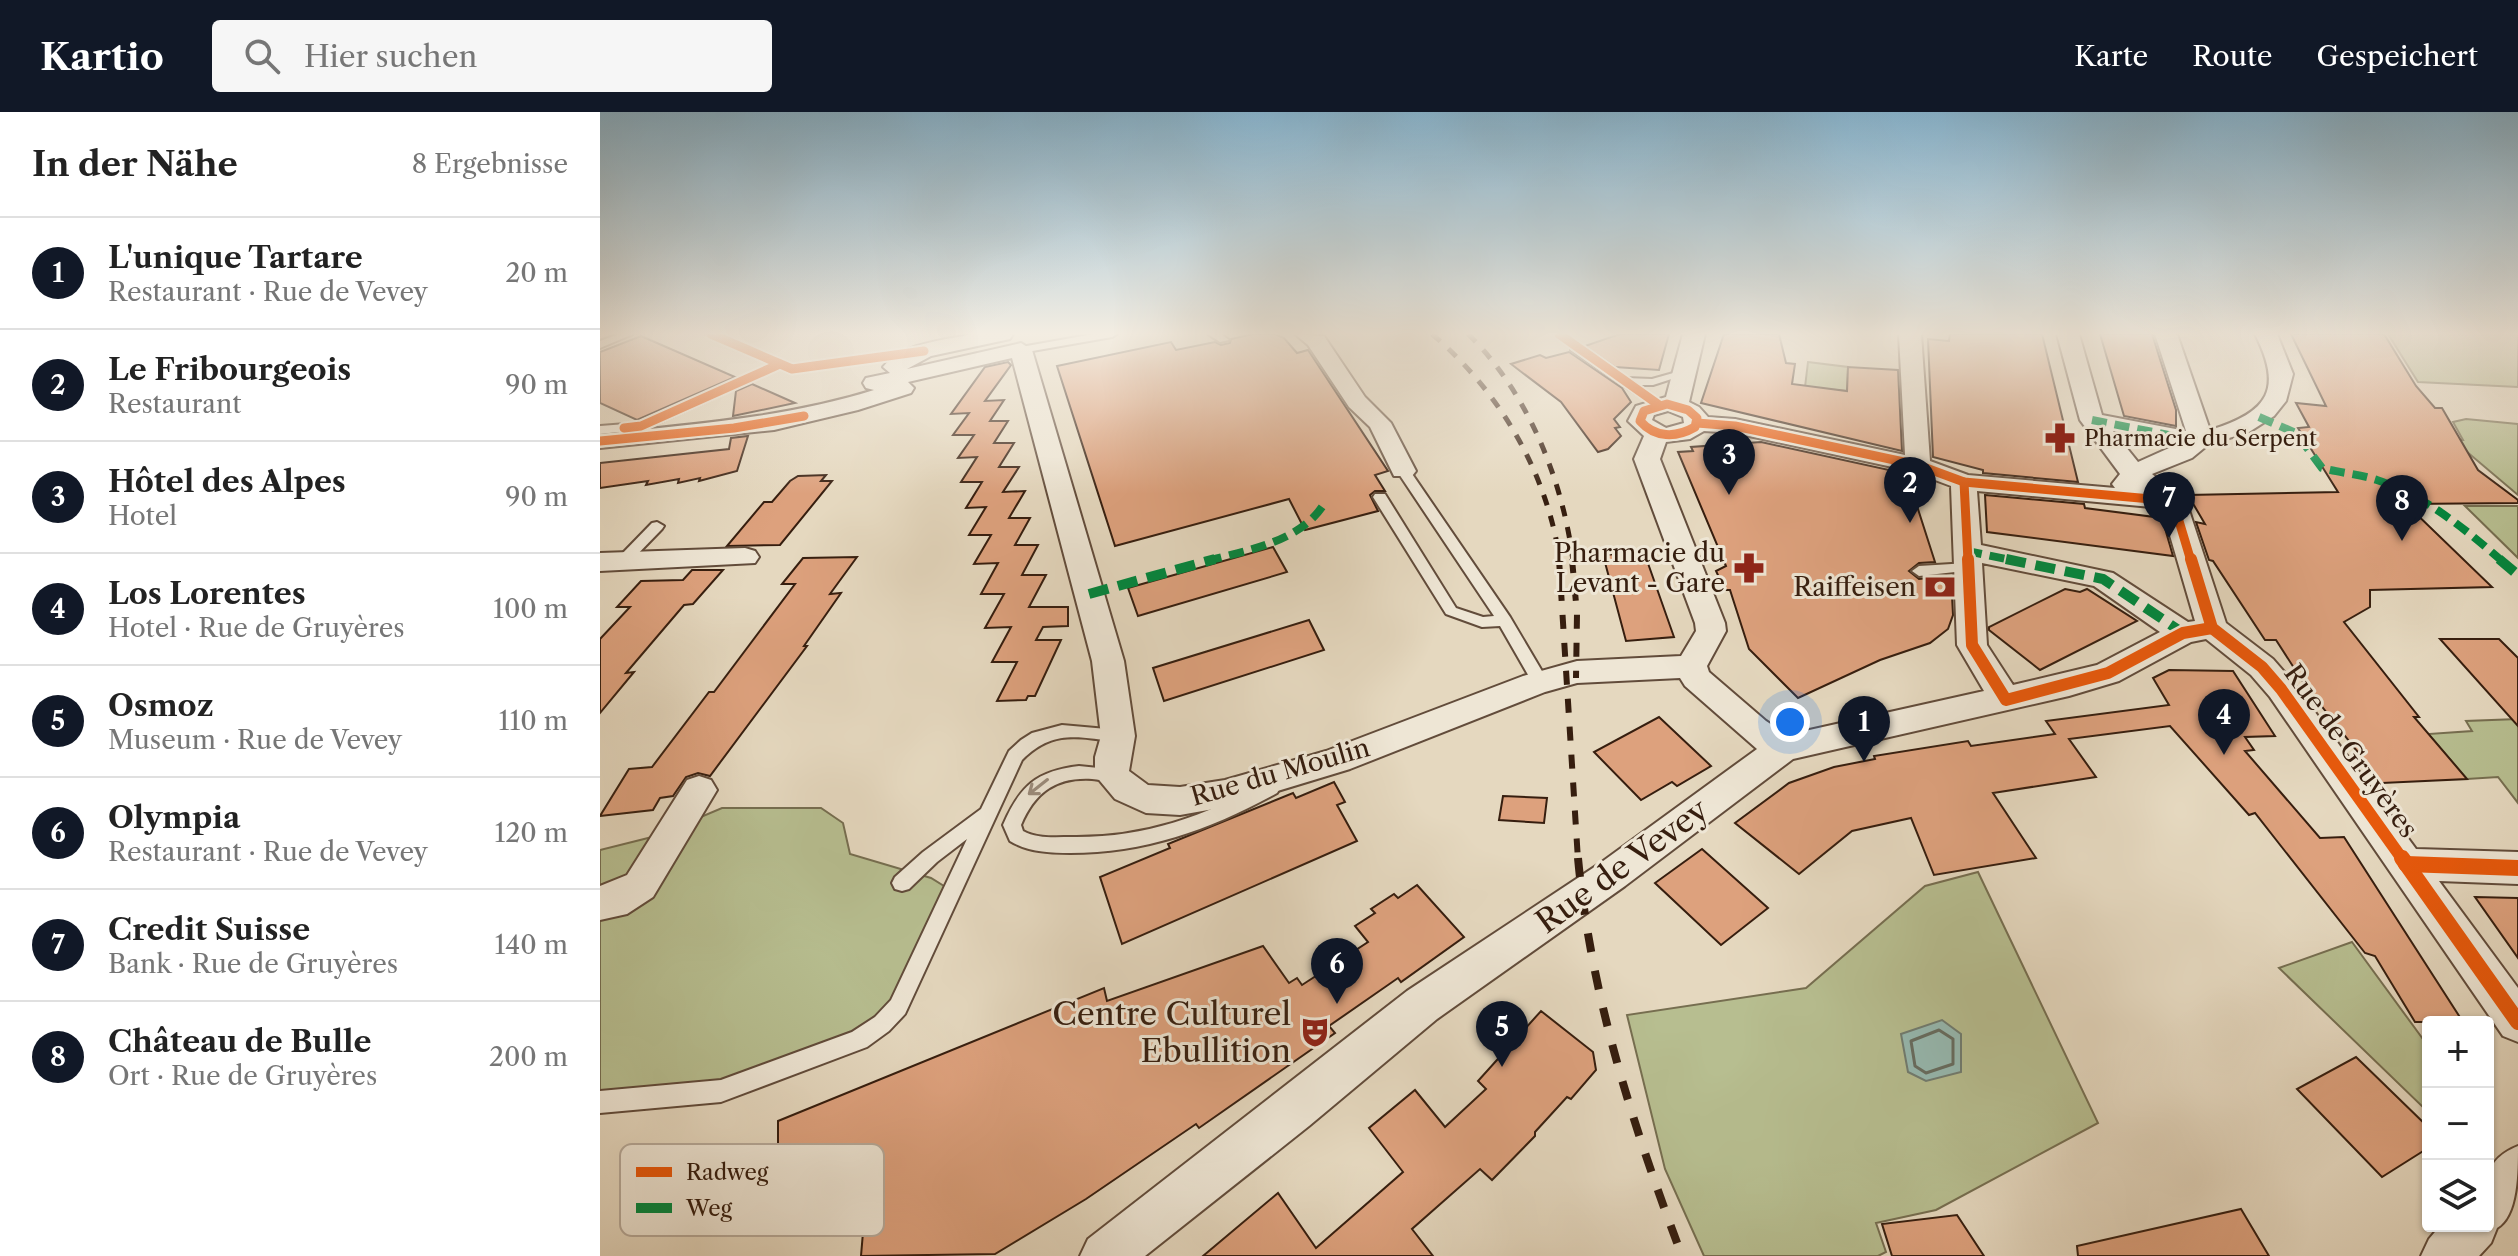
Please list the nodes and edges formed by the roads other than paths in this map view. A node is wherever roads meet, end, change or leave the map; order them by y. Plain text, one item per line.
1 (728, 387) edge
2 (865, 387) edge
3 (904, 387) edge
4 (1018, 387) edge
5 (1340, 387) edge
6 (1631, 387) edge
7 (1677, 387) edge
8 (1913, 387) edge
9 (2083, 387) edge
10 (2183, 387) edge
11 (2280, 387) edge
12 (1664, 415) junction
13 (804, 416) junction
14 (2092, 420) junction
15 (1697, 423) junction
16 (600, 433) edge
17 (2200, 440) junction
18 (1918, 465) junction
19 (1403, 471) joint
20 (2133, 473) junction
21 (1964, 482) junction
22 (1380, 497) dead end
23 (2116, 497) junction
24 (2173, 501) junction
25 (657, 526) dead end
26 (745, 557) dead end
27 (1968, 559) junction
28 (612, 561) edge
29 (1919, 571) dead end
30 (1505, 621) junction
31 (2198, 631) junction
32 (1691, 666) junction
33 (1541, 683) junction
34 (2006, 700) junction
35 (1118, 736) junction
36 (1782, 749) junction
37 (1301, 772) junction
38 (1112, 775) junction
39 (699, 790) dead end
40 (988, 814) junction
41 (2406, 864) junction
42 (2518, 868) edge
43 (902, 883) dead end
44 (600, 903) edge
45 (2518, 1022) edge
46 (600, 1102) edge
47 (2518, 1169) edge
48 (2466, 1238) edge
49 (1105, 1256) edge

1 - 16 lane
2 - 13 street
3 - 13 street
4 - 35 street
5 - 19 street
6 - 12 lane
7 - 12 street
8 - 18 street
9 - 14 street
10 - 17 street
11 - 17 street
12 - 15 street
12 - 15 street
12 - 32 street
13 - 16 street
14 - 17 street
14 - 20 street
15 - 18 street
17 - 20 street
18 - 21 street
19 - 30 lane
20 - 23 street
20 - 24 street
21 - 23 street
21 - 27 street
22 - 30 lane
23 - 24 street
24 - 31 street
25 - 28 lane
26 - 28 street
27 - 29 lane
27 - 31 street, Rue de Gruyères
27 - 34 street
30 - 33 lane
31 - 34 street, Rue de Vevey
31 - 41 street, Rue de Gruyères
32 - 33 street, Rue du Moulin
32 - 36 street
33 - 37 street, Rue du Moulin
34 - 36 street, Rue de Vevey
35 - 38 street
35 - 40 lane
36 - 49 street, Rue de Vevey
37 - 38 street, Rue du Moulin
38 -> 37 lane
39 - 44 street
40 - 43 lane
40 - 46 lane
41 - 42 street
41 - 45 street, Rue de Gruyères
47 - 48 street

